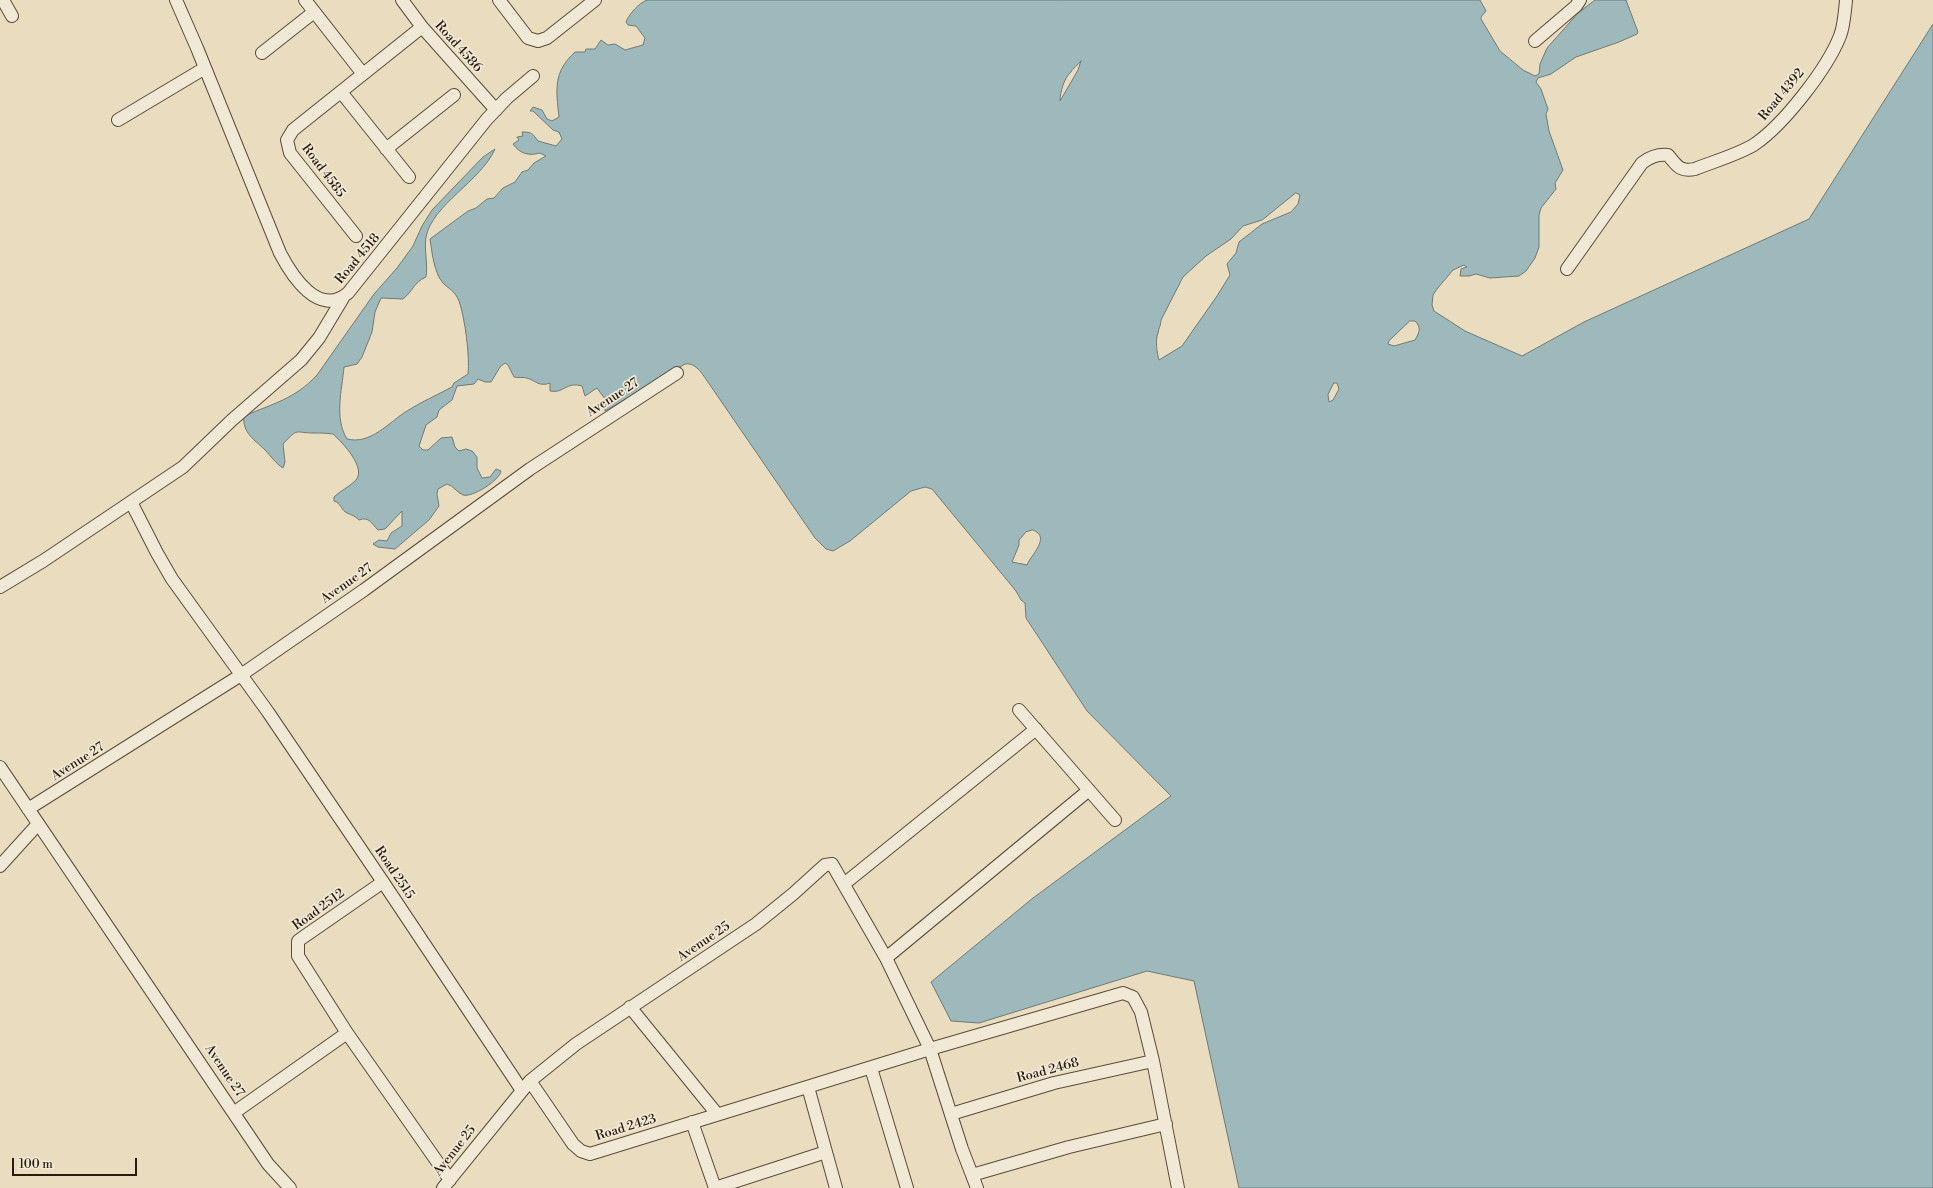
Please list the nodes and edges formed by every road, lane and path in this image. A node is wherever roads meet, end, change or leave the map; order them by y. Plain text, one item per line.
1 (3, 0) edge
2 (176, 0) edge
3 (305, 0) edge
4 (402, 0) edge
5 (499, 0) edge
6 (595, 0) edge
7 (1580, 0) edge
8 (1846, 0) edge
9 (314, 12) junction
10 (12, 16) dead end
11 (422, 27) junction
12 (1535, 41) dead end
13 (262, 53) dead end
14 (205, 68) junction
15 (363, 74) junction
16 (533, 76) dead end
17 (341, 92) junction
18 (454, 95) dead end
19 (496, 110) junction
20 (118, 120) dead end
21 (386, 149) junction
22 (409, 177) dead end
23 (356, 236) dead end
24 (1567, 269) dead end
25 (343, 298) junction
26 (677, 373) dead end
27 (132, 502) junction
28 (0, 587) edge
29 (241, 675) junction
30 (1018, 710) dead end
31 (1036, 729) junction
32 (0, 767) edge
33 (1089, 790) junction
34 (28, 809) junction
35 (1115, 820) dead end
36 (38, 824) junction
37 (0, 866) edge
38 (383, 882) junction
39 (844, 884) junction
40 (886, 958) junction
41 (630, 1008) junction
42 (347, 1033) junction
43 (930, 1049) junction
44 (1153, 1061) junction
45 (871, 1068) junction
46 (530, 1081) junction
47 (808, 1086) junction
48 (521, 1089) junction
49 (235, 1112) junction
50 (717, 1114) junction
51 (951, 1114) junction
52 (692, 1122) junction
53 (1166, 1124) junction
54 (826, 1152) junction
55 (276, 1174) junction
56 (972, 1175) junction
57 (446, 1184) edge
58 (278, 1188) edge
59 (290, 1188) edge
60 (715, 1188) edge
61 (836, 1188) edge
62 (907, 1188) edge
63 (977, 1188) edge
64 (1178, 1188) edge

1 - 10 street
2 - 14 street, Road 4518
3 - 9 street
4 - 11 street, Road 4586
5 - 6 street
7 - 12 street
8 - 24 street, Road 4392
9 - 13 street
9 - 15 street
11 - 15 street, Road 4585
11 - 19 street, Road 4586
14 - 20 street
14 - 25 street, Road 4518
15 - 17 street, Road 4585
16 - 19 street, Road 4518
17 - 21 street
17 - 23 street, Road 4585
18 - 21 street
19 - 25 street, Road 4518
21 - 22 street
25 - 27 street
26 - 29 street, Avenue 27
27 - 28 street
27 - 29 street, Road 2515
29 - 34 street, Avenue 27
29 - 38 street, Road 2515
30 - 31 street
31 - 33 street
31 - 39 street
32 - 34 street, Avenue 27
33 - 35 street
33 - 40 street
34 - 36 street, Avenue 27
36 - 37 street
36 - 49 street, Avenue 27
38 - 42 street, Road 2512
38 - 48 street, Road 2515
39 - 40 street, Avenue 25
39 - 41 street, Avenue 25
40 - 43 street, Avenue 25
41 - 46 street, Avenue 25
41 - 50 street
42 - 49 street
42 - 57 street, Road 2512
43 - 44 street, Road 2423
43 - 45 street, Road 2423
43 - 51 street, Avenue 25
44 - 51 street, Road 2468
44 - 53 street, Road 2423
45 - 47 street, Road 2423
45 - 62 street
46 - 48 street, Avenue 25
46 - 52 street, Road 2423
47 - 50 street, Road 2423
47 - 54 street
48 - 57 street, Avenue 25
49 - 55 street, Avenue 27
50 - 52 street, Road 2423
51 - 56 street, Avenue 25
52 - 60 street
53 - 56 street
53 - 64 street, Road 2423
54 - 60 street
54 - 61 street
55 - 58 street
55 - 59 street, Avenue 27
56 - 63 street, Avenue 25

